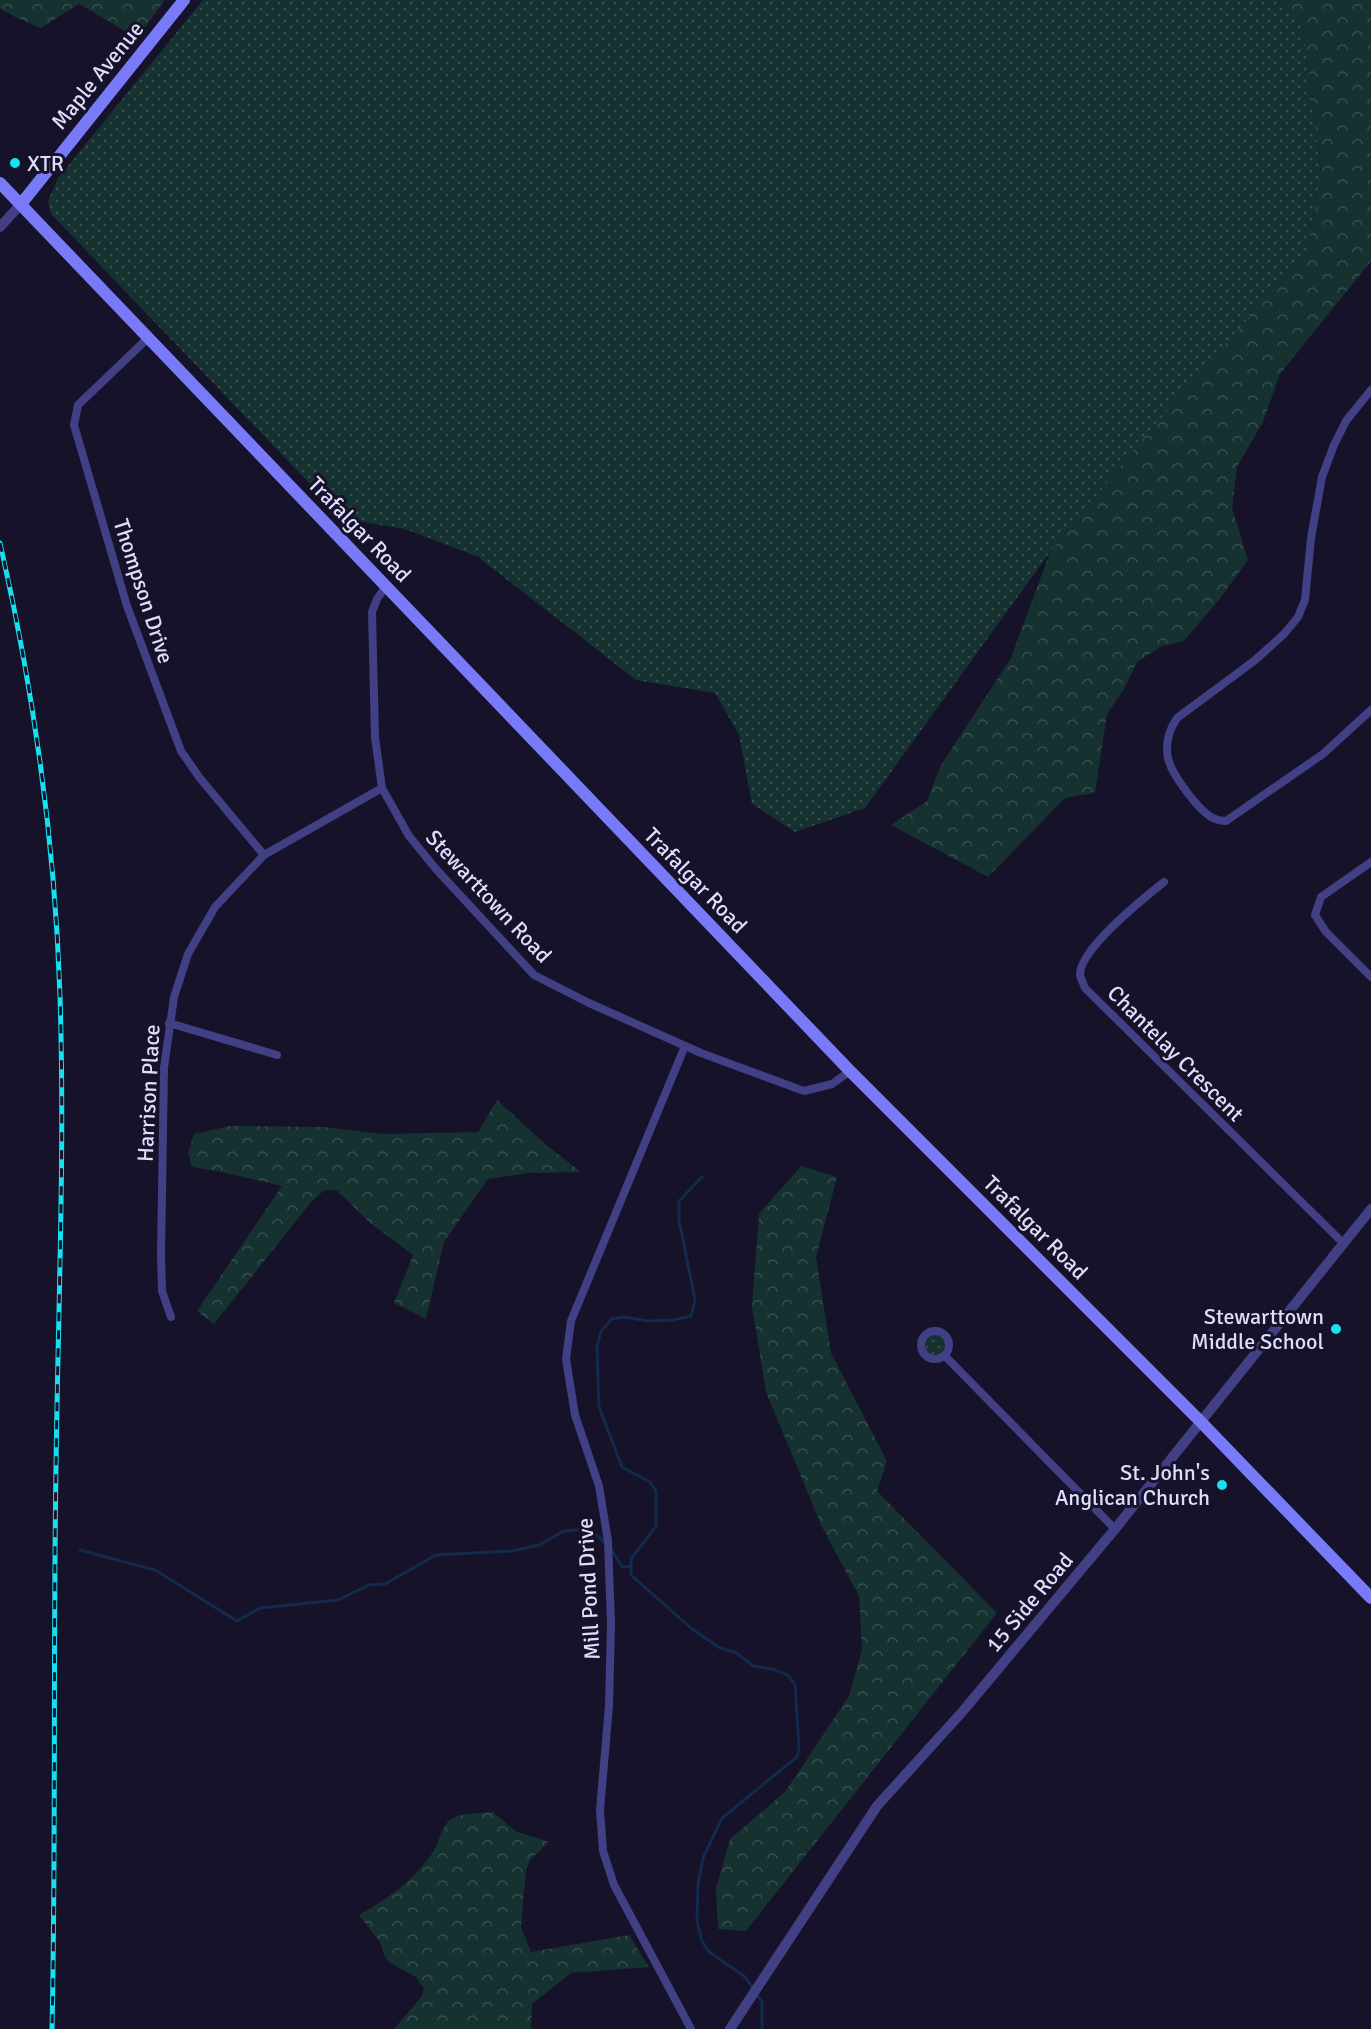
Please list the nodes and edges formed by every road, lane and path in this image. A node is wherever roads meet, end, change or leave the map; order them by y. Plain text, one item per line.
1 (184, 0) edge
2 (0, 183) edge
3 (21, 204) junction
4 (0, 227) edge
5 (148, 338) junction
6 (1371, 390) edge
7 (386, 586) junction
8 (1371, 710) edge
9 (382, 789) junction
10 (264, 855) junction
11 (1371, 862) edge
12 (1164, 882) dead end
13 (1371, 977) edge
14 (169, 1023) junction
15 (685, 1046) junction
16 (277, 1055) dead end
17 (849, 1071) junction
18 (1371, 1209) edge
19 (1343, 1243) junction
20 (171, 1317) dead end
21 (945, 1356) dead end
22 (1200, 1421) junction
23 (1115, 1528) junction
24 (1371, 1598) edge
25 (691, 2029) edge
26 (730, 2029) edge

1 - 3 main road, Maple Avenue
2 - 3 main road, Trafalgar Road
3 - 4 street
3 - 5 main road, Trafalgar Road
5 - 7 main road, Trafalgar Road
5 - 10 street, Thompson Drive
6 - 8 street
7 - 9 street, Stewarttown Road
7 - 17 main road, Trafalgar Road
9 - 10 street, Harrison Place
9 - 15 street, Stewarttown Road
10 - 14 street, Harrison Place
11 - 13 street
12 - 19 street, Chantelay Crescent
14 - 16 street
14 - 20 street, Harrison Place
15 - 17 street, Stewarttown Road
15 - 25 street, Mill Pond Drive
17 - 22 main road, Trafalgar Road
18 - 19 street, 15 Side Road
19 - 22 street, 15 Side Road
21 - 23 street
22 - 23 street, 15 Side Road
22 - 24 main road, Trafalgar Road
23 - 26 street, 15 Side Road

